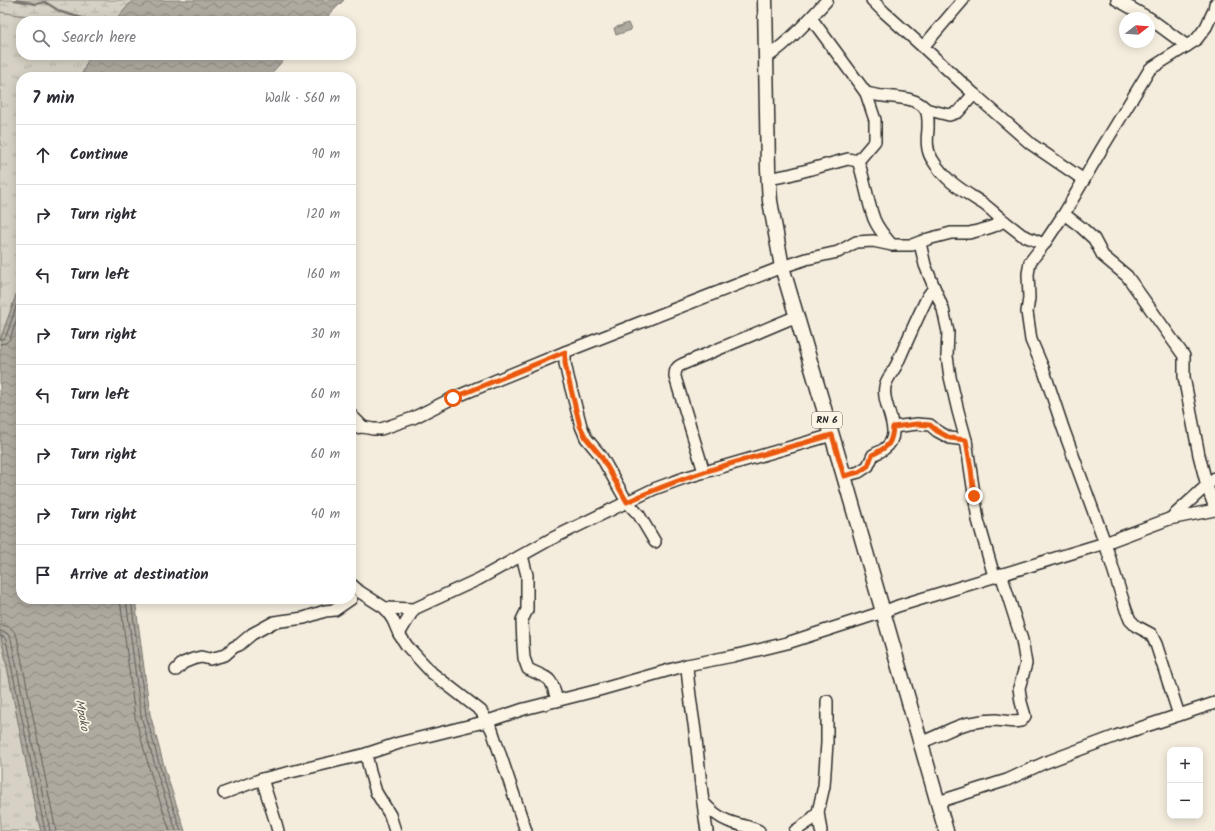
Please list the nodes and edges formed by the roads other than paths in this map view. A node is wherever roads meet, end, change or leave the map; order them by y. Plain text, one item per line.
1 (765, 0) edge
2 (827, 0) edge
3 (872, 0) edge
4 (963, 0) edge
5 (1117, 0) edge
6 (1215, 4) edge
7 (1138, 12) edge
8 (811, 18) junction
9 (1155, 22) edge
10 (1188, 46) junction
11 (924, 47) junction
12 (766, 58) junction
13 (866, 93) junction
14 (974, 94) junction
15 (925, 109) junction
16 (858, 161) junction
17 (768, 179) junction
18 (1084, 180) junction
19 (1064, 214) junction
20 (1004, 221) junction
21 (920, 243) junction
22 (1044, 244) junction
23 (892, 245) junction
24 (782, 267) junction
25 (934, 288) junction
26 (796, 316) junction
27 (565, 352) junction
28 (356, 420) edge
29 (363, 427) junction
30 (893, 427) junction
31 (356, 428) edge
32 (832, 435) junction
33 (966, 440) junction
34 (704, 472) junction
35 (844, 476) junction
36 (1211, 482) edge
37 (627, 502) junction
38 (1215, 509) edge
39 (1169, 519) junction
40 (655, 542) dead end
41 (1105, 543) junction
42 (522, 556) junction
43 (998, 575) junction
44 (356, 598) edge
45 (344, 604) edge
46 (385, 608) junction
47 (414, 609) junction
48 (883, 612) junction
49 (398, 634) junction
50 (687, 665) junction
51 (176, 670) dead end
52 (557, 701) junction
53 (827, 701) dead end
54 (1215, 703) edge
55 (1179, 715) junction
56 (488, 721) junction
57 (921, 742) junction
58 (366, 754) junction
59 (262, 779) junction
60 (224, 793) dead end
61 (702, 802) junction
62 (938, 802) junction
63 (818, 812) junction
64 (278, 831) edge
65 (395, 831) edge
66 (526, 831) edge
67 (707, 831) edge
68 (759, 831) edge
69 (795, 831) edge
70 (821, 831) edge
71 (946, 831) edge

1 - 12 main road, RN 6
2 - 8 street
3 - 11 street
4 - 11 street
5 - 7 street
6 - 10 street
8 - 12 street
8 - 13 street
9 - 10 street
10 - 18 street
11 - 14 street
12 - 17 main road, RN 6
13 - 15 street
13 - 16 street
14 - 15 street
14 - 18 street
15 - 20 street
16 - 17 street
16 - 23 street
17 - 24 main road, RN 6
18 - 19 street
19 - 22 street
19 - 36 street
20 - 21 street
20 - 22 street
21 - 23 street
21 - 25 street
22 - 41 street
23 - 24 street
24 - 26 main road, RN 6
24 - 27 street
25 - 30 street
25 - 33 street
26 - 32 main road, RN 6
26 - 34 street
27 - 29 street
27 - 37 street
28 - 29 street
29 - 31 street
30 - 33 street
30 - 35 street
32 - 34 street
32 - 35 main road, RN 6
33 - 43 street
34 - 37 street
35 - 48 main road, RN 6
36 - 38 street
36 - 39 street
37 - 40 street
37 - 42 street
38 - 39 street
39 - 41 street
41 - 43 street
41 - 55 street
42 - 47 street
42 - 52 street
43 - 48 street
43 - 57 street
44 - 46 street
45 - 51 street
46 - 47 street
46 - 49 street
47 - 49 street
48 - 50 street
48 - 57 main road, RN 6
49 - 56 street
50 - 52 street
50 - 61 street
52 - 56 street
53 - 63 street
54 - 55 street
55 - 62 street
56 - 58 street
56 - 66 street
57 - 62 main road, RN 6
58 - 59 street
58 - 65 street
59 - 60 street
59 - 64 street
61 - 67 street
61 - 68 street
62 - 71 main road, RN 6
63 - 69 street
63 - 70 street

